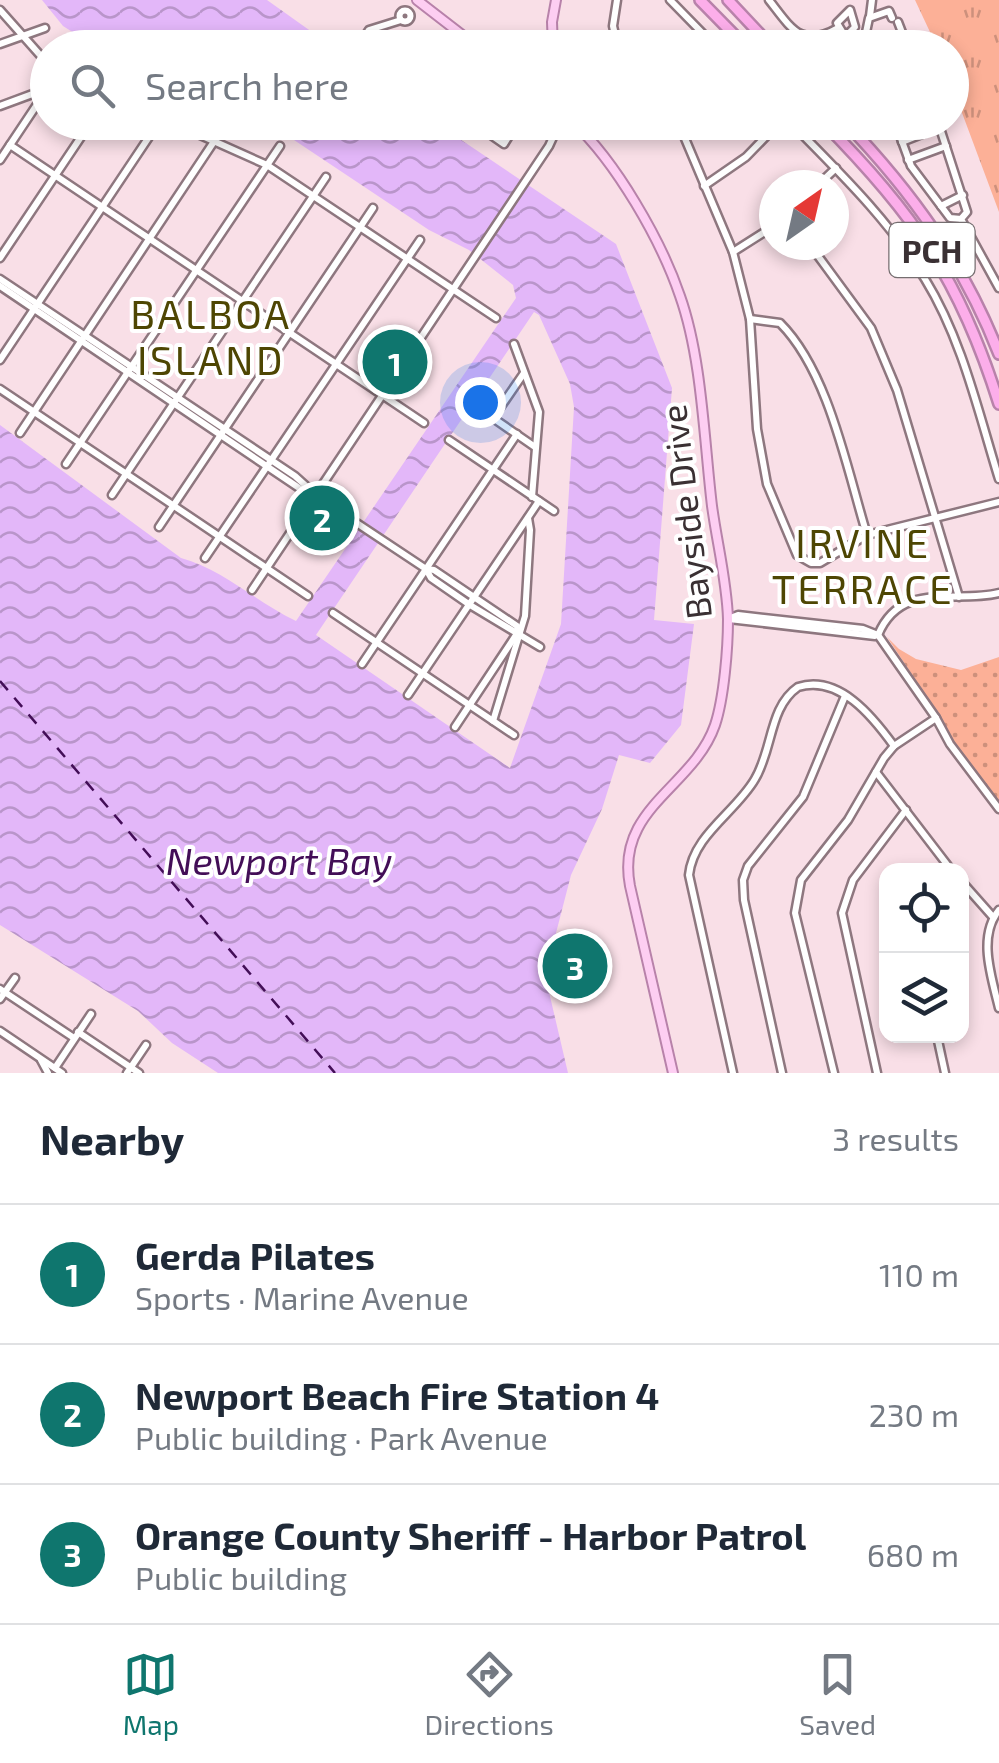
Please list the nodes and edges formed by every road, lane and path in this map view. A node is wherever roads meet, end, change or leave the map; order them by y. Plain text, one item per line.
1 (418, 0) edge
2 (556, 0) edge
3 (617, 0) edge
4 (670, 0) edge
5 (700, 0) edge
6 (728, 0) edge
7 (768, 0) edge
8 (853, 0) edge
9 (872, 0) edge
10 (884, 0) edge
11 (0, 10) edge
12 (850, 10) junction
13 (893, 17) junction
14 (870, 18) junction
15 (401, 20) dead end
16 (45, 28) dead end
17 (838, 28) joint
18 (39, 30) edge
19 (369, 30) edge
20 (456, 30) edge
21 (553, 30) edge
22 (614, 30) edge
23 (699, 30) edge
24 (729, 30) edge
25 (756, 30) edge
26 (797, 30) edge
27 (834, 30) edge
28 (853, 30) edge
29 (868, 30) edge
30 (900, 30) edge
31 (30, 33) edge
32 (22, 36) junction
33 (0, 44) edge
34 (30, 45) edge
35 (30, 95) edge
36 (0, 106) edge
37 (30, 114) edge
38 (80, 140) edge
39 (147, 140) edge
40 (210, 140) edge
41 (553, 140) edge
42 (592, 140) edge
43 (594, 140) edge
44 (685, 140) edge
45 (763, 140) edge
46 (808, 140) edge
47 (839, 140) edge
48 (862, 140) edge
49 (906, 140) edge
50 (944, 140) edge
51 (214, 142) junction
52 (902, 142) joint
53 (596, 144) junction
54 (10, 145) junction
55 (280, 146) dead end
56 (946, 146) junction
57 (0, 160) edge
58 (908, 160) junction
59 (267, 165) junction
60 (836, 168) joint
61 (55, 176) junction
62 (326, 177) dead end
63 (704, 186) junction
64 (963, 195) junction
65 (314, 196) junction
66 (941, 206) junction
67 (102, 207) junction
68 (373, 208) dead end
69 (962, 219) junction
70 (360, 227) junction
71 (759, 236) edge
72 (150, 240) junction
73 (420, 240) dead end
74 (733, 252) junction
75 (0, 258) edge
76 (407, 259) junction
77 (821, 260) edge
78 (196, 270) junction
79 (0, 282) edge
80 (999, 288) edge
81 (453, 290) junction
82 (242, 302) junction
83 (36, 306) junction
84 (496, 318) dead end
85 (750, 319) junction
86 (290, 334) junction
87 (84, 339) junction
88 (514, 344) dead end
89 (999, 354) edge
90 (0, 360) edge
91 (336, 364) junction
92 (129, 370) junction
93 (525, 372) junction
94 (0, 390) edge
95 (383, 396) junction
96 (176, 401) junction
97 (999, 404) edge
98 (34, 412) junction
99 (424, 423) dead end
100 (222, 432) junction
101 (20, 433) dead end
102 (517, 434) junction
103 (449, 440) dead end
104 (80, 443) junction
105 (536, 447) junction
106 (269, 463) junction
107 (66, 464) dead end
108 (493, 470) junction
109 (126, 474) junction
110 (999, 479) edge
111 (112, 496) dead end
112 (316, 496) junction
113 (536, 499) junction
114 (999, 502) edge
115 (174, 506) junction
116 (554, 511) dead end
117 (528, 518) junction
118 (936, 520) junction
119 (160, 527) dead end
120 (867, 536) junction
121 (220, 537) junction
122 (205, 558) dead end
123 (267, 569) junction
124 (426, 569) junction
125 (252, 590) dead end
126 (999, 593) edge
127 (308, 596) dead end
128 (958, 597) junction
129 (472, 601) junction
130 (333, 613) dead end
131 (728, 619) junction
132 (519, 633) junction
133 (878, 636) junction
134 (376, 642) junction
135 (540, 647) dead end
136 (362, 664) dead end
137 (423, 674) junction
138 (408, 695) dead end
139 (845, 696) junction
140 (470, 705) junction
141 (936, 718) junction
142 (493, 721) junction
143 (455, 727) dead end
144 (514, 735) dead end
145 (894, 746) junction
146 (876, 772) junction
147 (999, 809) edge
148 (906, 810) junction
149 (945, 863) edge
150 (969, 889) edge
151 (996, 914) edge
152 (15, 978) dead end
153 (2, 994) edge
154 (999, 1008) edge
155 (91, 1014) dead end
156 (0, 1031) edge
157 (76, 1035) junction
158 (939, 1043) edge
159 (146, 1045) dead end
160 (129, 1070) edge
161 (55, 1071) edge
162 (139, 1073) edge
163 (673, 1073) edge
164 (733, 1073) edge
165 (782, 1073) edge
166 (834, 1073) edge
167 (877, 1073) edge
168 (945, 1073) edge

1 - 20 main road
2 - 21 main road
3 - 22 street
4 - 23 street
5 - 24 highway
6 - 25 highway
7 - 26 street
8 - 12 street
9 - 14 street
10 - 13 street
11 - 32 street
12 - 17 street
12 - 28 street
13 - 14 street
13 - 30 street
14 - 29 street
15 - 19 street
16 - 18 street
17 - 27 street
31 - 32 street
32 - 33 street
32 - 34 street
35 - 36 street
37 - 54 street
38 - 61 street
39 - 67 street
40 - 51 street
41 - 81 street
42 - 53 main road, Bayside Drive
43 - 53 main road
44 - 63 street
45 - 63 street
46 - 60 street
47 - 97 highway, PCH
48 - 89 highway, PCH
49 - 52 street
50 - 56 street
51 - 59 street
51 - 72 street
52 - 58 street
53 - 131 main road, Bayside Drive
54 - 57 street
54 - 61 street
55 - 59 street
56 - 58 street
56 - 64 street
58 - 66 street
59 - 65 street
59 - 78 street
60 - 110 street
61 - 67 street
61 - 75 street
62 - 65 street
63 - 74 street
64 - 66 street
64 - 69 street
65 - 70 street
65 - 82 street
66 - 69 street
67 - 72 street
67 - 83 street
68 - 70 street
69 - 80 street
70 - 76 street
70 - 86 street
71 - 74 street
72 - 78 street
72 - 87 street
73 - 76 street
74 - 85 street
76 - 81 street
76 - 91 street
77 - 118 street
78 - 82 street
78 - 92 street
79 - 83 street
81 - 84 street
81 - 95 street
82 - 86 street
82 - 96 street
83 - 87 street
83 - 90 street
85 - 120 street
85 - 120 street
86 - 91 street
86 - 100 street
87 - 92 street
87 - 98 street
88 - 93 street
91 - 95 street
91 - 106 street
92 - 96 street
92 - 104 street
93 - 102 street
93 - 105 street
94 - 98 street
95 - 99 street
95 - 112 street
96 - 100 street
96 - 109 street
98 - 101 street
98 - 104 street
100 - 106 street
100 - 115 street
102 - 105 street
102 - 108 street
103 - 108 street
104 - 107 street
104 - 109 street
105 - 113 street
106 - 112 street
106 - 121 street
108 - 113 street
108 - 124 street
109 - 111 street
109 - 115 street
112 - 123 street
112 - 124 street
113 - 116 street
113 - 117 street
114 - 118 street
115 - 119 street
115 - 121 street
117 - 129 street
117 - 132 street
118 - 120 street
118 - 128 street
121 - 122 street
121 - 123 street
123 - 125 street
123 - 127 street
124 - 129 street
124 - 134 street
126 - 128 street
128 - 133 street
129 - 132 street
129 - 137 street
130 - 134 street
131 - 133 street
131 - 163 main road, Bayside Drive
132 - 135 street
132 - 140 street
132 - 142 street
133 - 141 street
134 - 136 street
134 - 137 street
137 - 138 street
137 - 140 street
139 - 145 street
139 - 164 street
139 - 165 street
140 - 142 street
140 - 143 street
141 - 145 street
141 - 147 street
142 - 144 street
145 - 146 street
146 - 148 street
146 - 166 street
148 - 149 street
148 - 167 street
150 - 151 street
151 - 154 street
152 - 153 street
153 - 157 street
155 - 157 street
156 - 161 street
157 - 160 street
157 - 161 street
158 - 168 street
159 - 160 street
160 - 162 street

